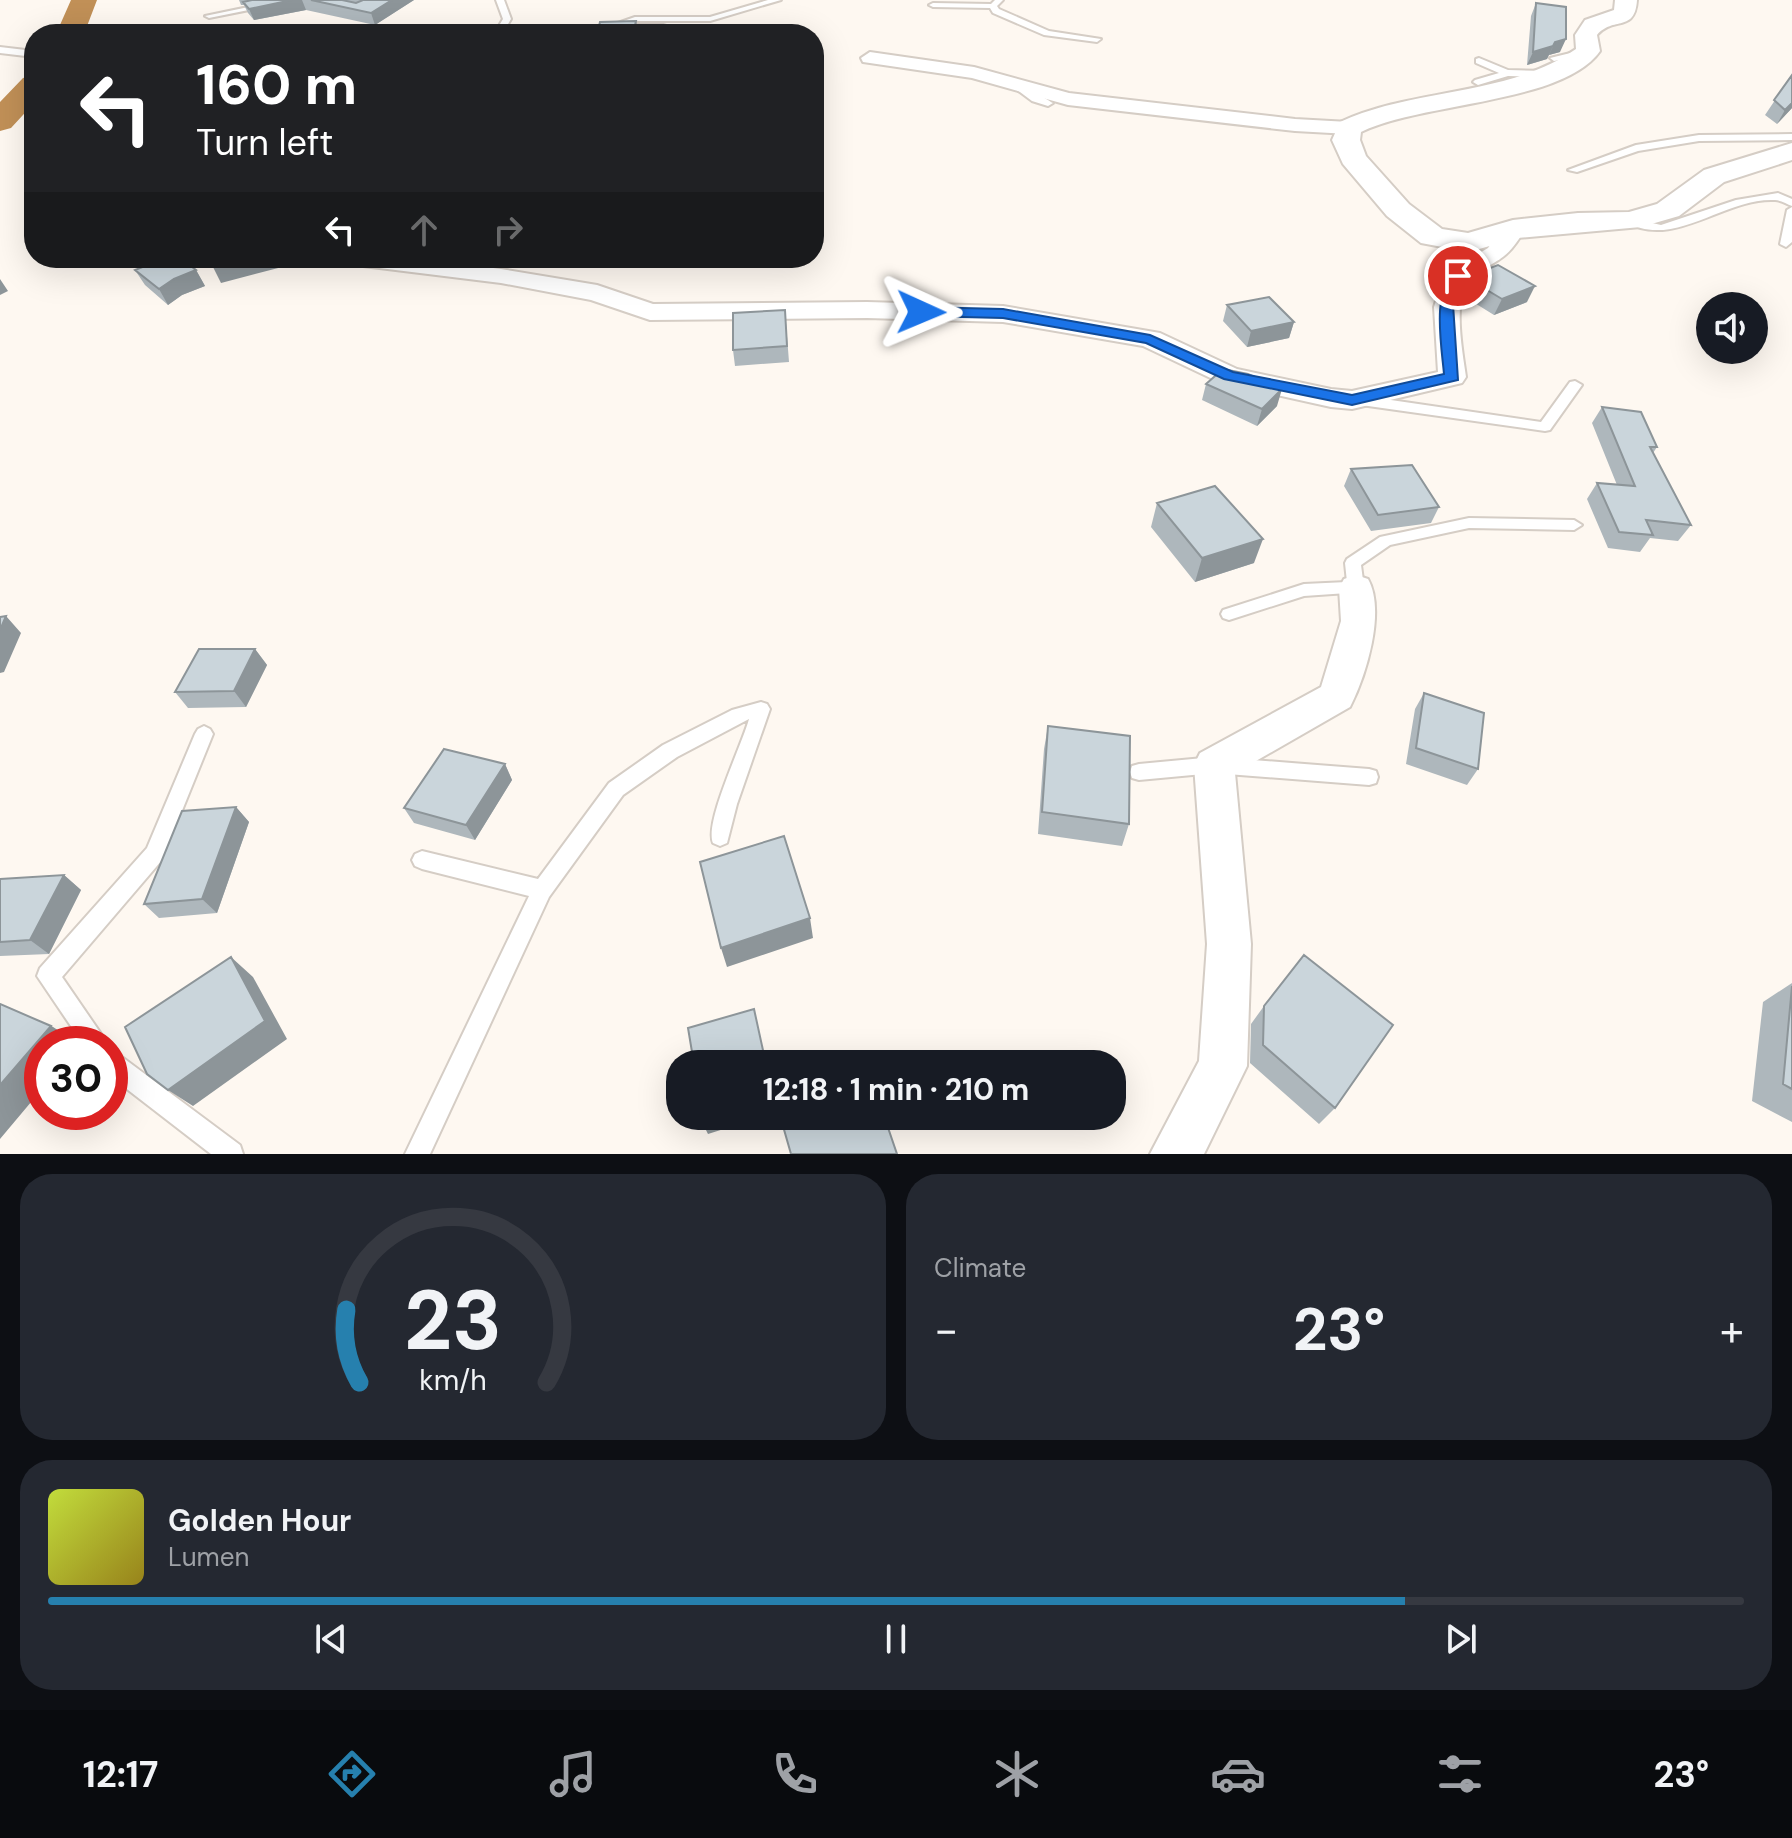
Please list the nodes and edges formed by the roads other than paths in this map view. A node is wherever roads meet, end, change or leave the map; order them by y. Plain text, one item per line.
1 (295, 0) edge
2 (500, 0) edge
3 (777, 0) edge
4 (1626, 0) edge
5 (996, 3) edge
6 (933, 5) dead end
7 (209, 16) dead end
8 (610, 18) edge
9 (686, 19) junction
10 (504, 24) edge
11 (619, 24) edge
12 (1097, 39) dead end
13 (0, 50) edge
14 (24, 53) edge
15 (870, 58) dead end
16 (1479, 61) dead end
17 (1551, 66) junction
18 (1507, 73) junction
19 (1478, 82) dead end
20 (1015, 84) junction
21 (1048, 103) dead end
22 (1349, 128) junction
23 (1792, 137) edge
24 (1792, 151) edge
25 (1573, 170) dead end
26 (1792, 203) edge
27 (1792, 210) edge
28 (1630, 221) junction
29 (1513, 229) junction
30 (1786, 244) dead end
31 (436, 268) edge
32 (1575, 385) dead end
33 (1352, 400) junction
34 (1574, 525) dead end
35 (1356, 588) junction
36 (1229, 614) dead end
37 (204, 734) dead end
38 (1214, 765) junction
39 (1139, 772) dead end
40 (1369, 777) dead end
41 (720, 837) dead end
42 (422, 860) dead end
43 (542, 890) junction
44 (84, 1026) edge
45 (128, 1076) edge
46 (231, 1154) edge
47 (417, 1154) edge
48 (1176, 1154) edge

1 - 7 lane
2 - 10 lane
3 - 9 lane
4 - 17 street
5 - 6 lane
5 - 12 lane
8 - 9 lane
9 - 11 lane
13 - 14 lane
15 - 20 street
16 - 18 lane
17 - 18 lane
17 - 22 street
18 - 19 lane
20 - 21 lane
20 - 22 street
22 - 29 street
23 - 25 lane
24 - 28 street
26 - 28 lane
27 - 30 lane
28 - 29 street
29 - 33 street
31 - 33 street
32 - 33 lane
34 - 35 lane
35 - 36 lane
35 - 38 street
37 - 44 lane
38 - 39 lane
38 - 40 lane
38 - 48 street
41 - 43 lane
42 - 43 lane
43 - 47 lane
45 - 46 lane

